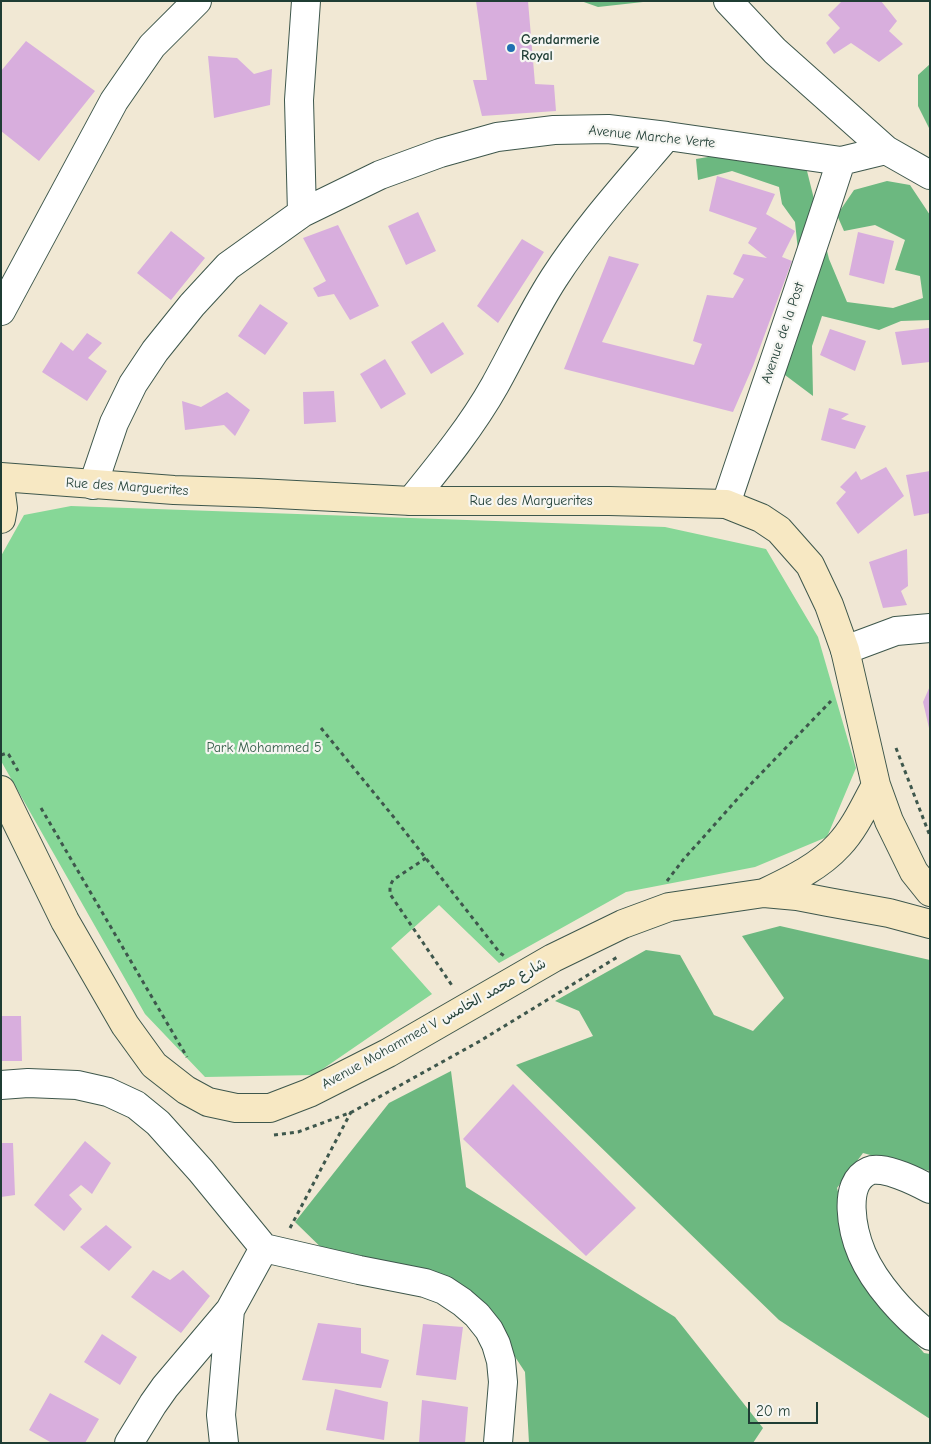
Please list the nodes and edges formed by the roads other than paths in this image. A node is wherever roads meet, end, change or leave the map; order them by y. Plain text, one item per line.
1 (197, 1) edge
2 (306, 1) edge
3 (728, 1) edge
4 (667, 136) junction
5 (886, 150) junction
6 (841, 161) junction
7 (930, 175) edge
8 (302, 213) junction
9 (2, 314) edge
10 (1, 477) edge
11 (93, 485) junction
12 (1, 493) edge
13 (411, 501) junction
14 (726, 504) junction
15 (1, 519) edge
16 (930, 628) edge
17 (846, 650) junction
18 (10, 781) edge
19 (876, 785) junction
20 (930, 892) edge
21 (764, 893) junction
22 (930, 924) edge
23 (1, 1085) edge
24 (930, 1189) edge
25 (271, 1250) junction
26 (230, 1310) junction
27 (930, 1336) edge
28 (129, 1443) edge
29 (224, 1443) edge
30 (498, 1443) edge

1 - 9 street
2 - 8 street
3 - 5 street
4 - 6 street, Avenue Marche Verte
4 - 8 street, Avenue Marche Verte
4 - 13 street
5 - 6 street, Avenue Marche Verte
5 - 7 street
6 - 14 street, Avenue de la Post
8 - 11 street, Avenue Marche Verte
10 - 11 main road, Rue des Marguerites
11 - 13 main road, Rue des Marguerites
12 - 15 main road
13 - 14 main road, Rue des Marguerites
14 - 17 main road, Rue des Marguerites
16 - 17 street
17 - 19 main road, Rue des Marguerites
18 - 21 main road, Avenue Mohammed V شارع محمد الخامس
19 - 20 main road, Rue des Marguerites
19 - 21 main road
21 - 22 main road
23 - 25 street
24 - 27 street
25 - 26 street
25 - 30 street
26 - 28 street
26 - 29 street

